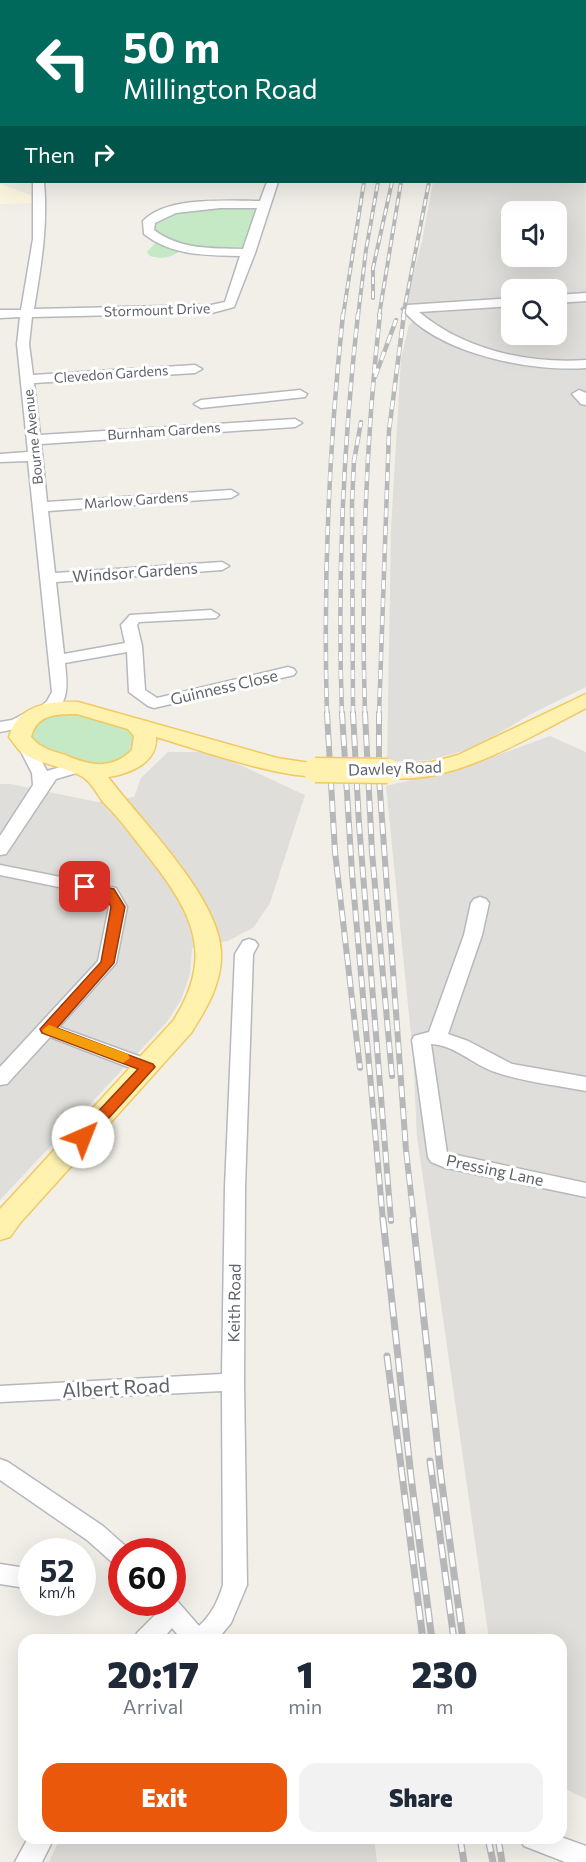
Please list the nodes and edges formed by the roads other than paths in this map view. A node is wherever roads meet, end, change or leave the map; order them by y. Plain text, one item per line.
1 (38, 183) edge
2 (272, 183) edge
3 (264, 204) junction
4 (249, 254) junction
5 (586, 297) edge
6 (567, 298) edge
7 (501, 303) edge
8 (0, 314) edge
9 (25, 314) junction
10 (586, 364) edge
11 (195, 369) dead end
12 (27, 379) junction
13 (300, 394) dead end
14 (248, 401) junction
15 (201, 404) dead end
16 (295, 423) dead end
17 (253, 425) junction
18 (33, 440) junction
19 (35, 456) junction
20 (0, 458) edge
21 (231, 494) dead end
22 (41, 507) junction
23 (222, 567) dead end
24 (48, 578) junction
25 (210, 615) dead end
26 (134, 646) junction
27 (58, 660) junction
28 (288, 672) dead end
29 (60, 692) junction
30 (586, 700) edge
31 (78, 708) junction
32 (38, 712) junction
33 (136, 725) junction
34 (0, 726) edge
35 (0, 737) edge
36 (192, 739) junction
37 (24, 745) junction
38 (136, 757) junction
39 (82, 769) junction
40 (41, 784) junction
41 (120, 805) junction
42 (0, 849) edge
43 (0, 870) edge
44 (480, 903) dead end
45 (242, 951) dead end
46 (47, 1029) junction
47 (437, 1037) junction
48 (148, 1067) junction
49 (2, 1074) edge
50 (586, 1084) edge
51 (586, 1190) edge
52 (0, 1230) edge
53 (233, 1382) junction
54 (0, 1394) edge
55 (0, 1468) edge
56 (108, 1545) edge
57 (0, 1574) edge
58 (18, 1577) edge
59 (163, 1616) edge
60 (177, 1616) edge
61 (150, 1634) edge
62 (193, 1634) edge
63 (206, 1634) edge
64 (38, 1844) edge
65 (549, 1844) edge
66 (586, 1858) edge
67 (28, 1862) edge

1 - 9 street, Bourne Avenue
2 - 3 street, Stormount Drive
3 - 4 street, Stormount Drive
3 - 4 street
4 - 9 street, Stormount Drive
5 - 6 street
7 - 10 street
8 - 9 street
9 - 12 street, Bourne Avenue
11 - 12 street, Clevedon Gardens
12 - 18 street, Bourne Avenue
13 - 14 street
14 - 15 street
14 - 17 street
16 - 17 street, Burnham Gardens
17 - 18 street, Burnham Gardens
18 - 19 street, Bourne Avenue
19 - 20 street
19 - 22 street, Bourne Avenue
21 - 22 street, Marlow Gardens
22 - 24 street, Bourne Avenue
23 - 24 street, Windsor Gardens
24 - 27 street, Bourne Avenue
25 - 26 street, Guinness Close
26 - 27 street
26 - 28 street, Guinness Close
27 - 29 street, Bourne Avenue
29 - 31 street
29 - 32 street
30 - 36 main road, Dawley Road, bridge
31 - 32 main road, Dawley Road
31 - 33 main road, Dawley Road
32 - 34 street, Dawley Road
32 - 37 main road
33 - 36 main road, Dawley Road
33 - 38 main road
35 - 37 street, Dawley Road
36 - 38 main road, Dawley Road
37 - 39 main road, Dawley Road
37 - 40 street
38 - 39 main road, Dawley Road
38 - 41 main road
39 - 40 street
39 - 41 main road
40 - 42 street
41 - 48 main road
43 - 46 street
44 - 47 street
45 - 53 street, Keith Road
46 - 48 street
46 - 49 street
47 - 50 street
47 - 51 street, Pressing Lane
48 - 52 main road
53 - 54 street, Albert Road
53 - 63 street, Keith Road
55 - 56 street
57 - 58 street
59 - 61 street
60 - 62 street
64 - 67 street
65 - 66 street

